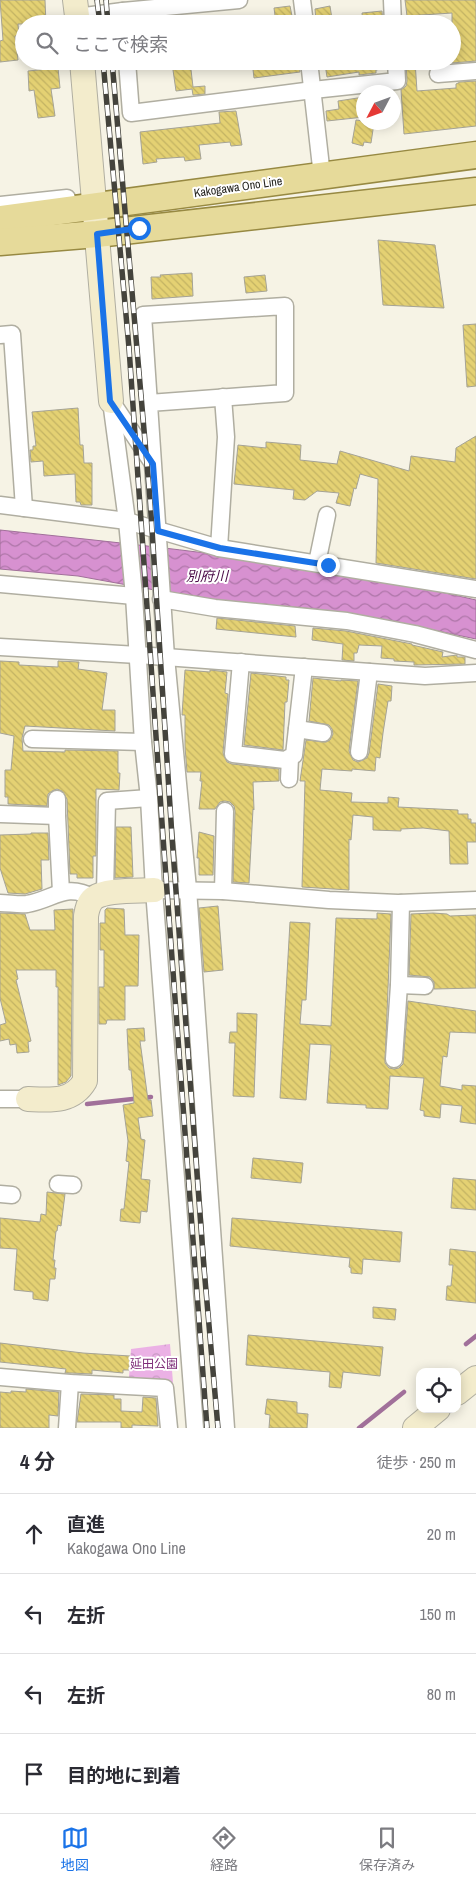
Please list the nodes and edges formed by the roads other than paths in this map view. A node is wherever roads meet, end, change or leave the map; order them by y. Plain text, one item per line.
1 (239, 0) edge
2 (302, 0) edge
3 (392, 0) edge
4 (211, 2) edge
5 (140, 15) edge
6 (304, 15) edge
7 (393, 15) edge
8 (83, 70) edge
9 (128, 70) edge
10 (310, 70) edge
11 (396, 70) edge
12 (476, 70) edge
13 (438, 74) dead end
14 (313, 90) junction
15 (476, 155) edge
16 (322, 176) junction
17 (476, 191) edge
18 (0, 205) edge
19 (95, 206) junction
20 (0, 219) edge
21 (97, 234) junction
22 (52, 237) junction
23 (0, 242) edge
24 (0, 248) edge
25 (0, 336) edge
26 (223, 397) junction
27 (110, 401) junction
28 (149, 403) junction
29 (153, 464) junction
30 (0, 505) edge
31 (24, 508) junction
32 (327, 515) dead end
33 (127, 521) junction
34 (158, 536) junction
35 (220, 548) junction
36 (317, 563) junction
37 (0, 584) edge
38 (476, 589) edge
39 (134, 596) junction
40 (161, 599) junction
41 (0, 647) edge
42 (476, 650) edge
43 (138, 655) junction
44 (166, 657) junction
45 (241, 662) junction
46 (304, 667) junction
47 (369, 672) junction
48 (476, 673) edge
49 (297, 729) junction
50 (323, 733) dead end
51 (32, 739) dead end
52 (143, 742) junction
53 (359, 752) dead end
54 (290, 758) junction
55 (289, 779) dead end
56 (149, 798) junction
57 (57, 799) dead end
58 (0, 814) edge
59 (57, 816) junction
60 (221, 820) dead end
61 (188, 889) junction
62 (154, 890) junction
63 (223, 890) junction
64 (61, 892) junction
65 (99, 896) junction
66 (476, 900) edge
67 (0, 903) edge
68 (401, 903) junction
69 (399, 984) junction
70 (424, 986) dead end
71 (394, 1059) dead end
72 (0, 1099) edge
73 (28, 1099) joint
74 (0, 1377) edge
75 (476, 1378) edge
76 (70, 1383) junction
77 (461, 1390) edge
78 (433, 1413) edge
79 (67, 1428) edge
80 (169, 1428) edge
81 (195, 1428) edge
82 (226, 1428) edge
83 (415, 1428) edge

1 - 4 street
2 - 6 street
3 - 7 street
4 - 5 street
8 - 19 street
9 - 14 street
10 - 14 street
11 - 14 street
12 - 13 street
14 - 16 street
15 - 16 main road, Kakogawa Ono Line
16 - 19 main road, Kakogawa Ono Line
17 - 21 main road
18 - 19 street
19 - 20 main road, Kakogawa Ono Line
19 - 21 street
21 - 22 main road
21 - 27 street
22 - 23 main road
22 - 24 street
25 - 31 street
26 - 28 street
26 - 28 street
26 - 35 street
27 - 29 street
27 - 33 street
28 - 29 street
29 - 34 street
30 - 31 street
31 - 33 street
32 - 36 street
33 - 34 street
33 - 39 street
34 - 35 street
34 - 40 street
35 - 36 street
36 - 38 street
37 - 39 street
39 - 43 street
40 - 42 street
40 - 44 street
41 - 43 street
43 - 44 street
43 - 52 street
44 - 45 street
44 - 61 street
45 - 46 street
45 - 54 street
46 - 47 street
46 - 49 street
47 - 48 street
47 - 53 street
49 - 50 street
49 - 54 street
51 - 52 street
52 - 56 street
54 - 55 street
56 - 62 street
56 - 65 street
57 - 59 street
58 - 59 street
59 - 64 street
60 - 63 street
61 - 62 street
61 - 63 street
61 - 82 street
62 - 65 street
62 - 81 street
63 - 68 street
64 - 65 street
64 - 67 street
65 - 73 street
66 - 68 street
68 - 69 street
69 - 70 street
69 - 71 street
72 - 73 street
74 - 76 street
75 - 77 street
76 - 79 street
76 - 80 street
78 - 83 street

